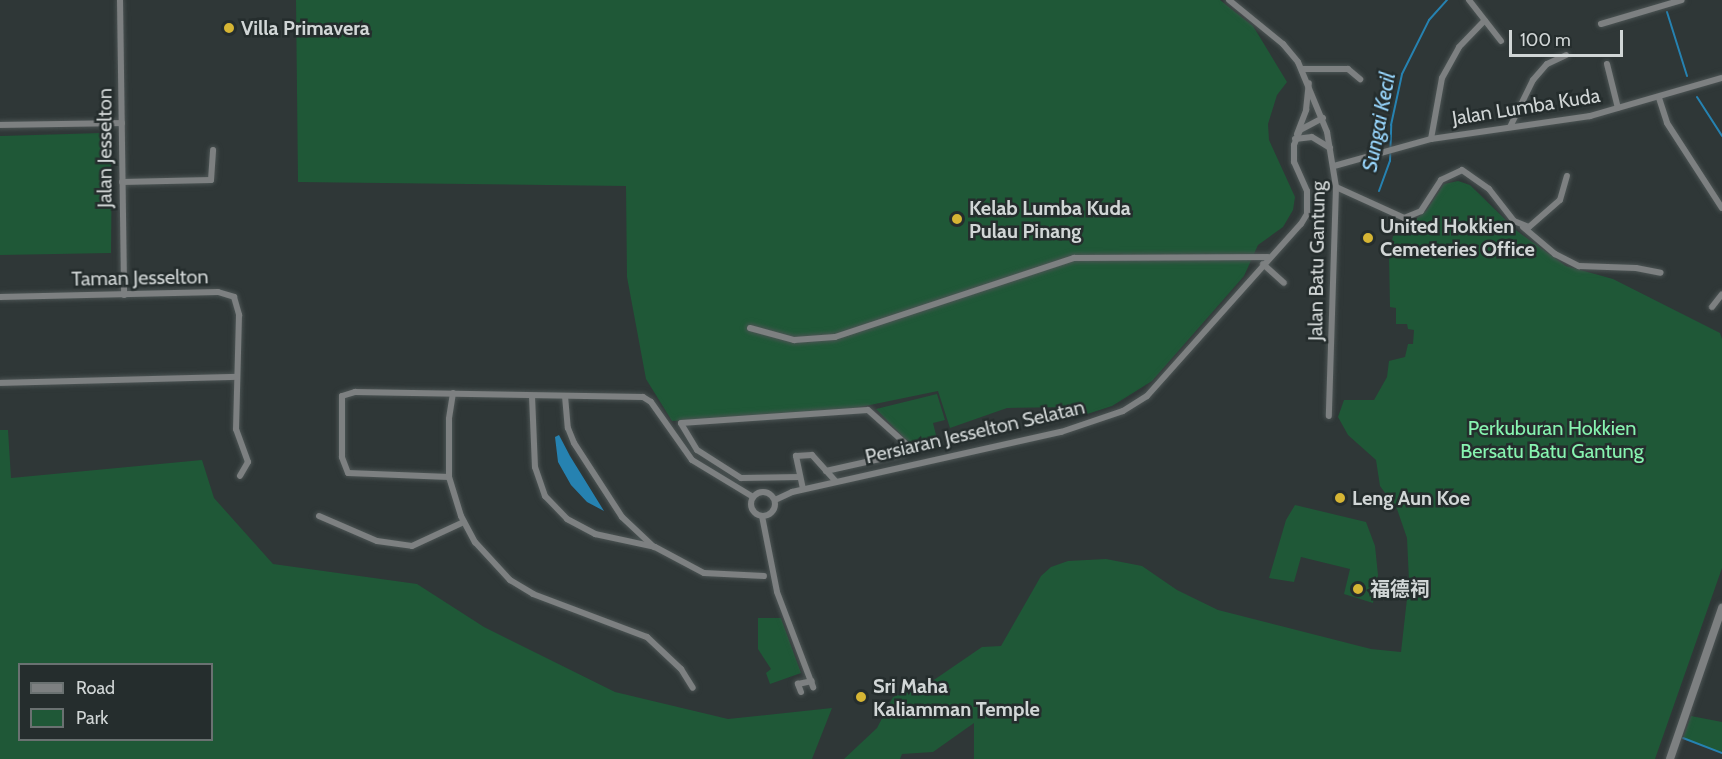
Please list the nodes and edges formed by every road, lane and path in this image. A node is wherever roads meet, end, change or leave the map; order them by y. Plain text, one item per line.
1 (120, 0) edge
2 (1229, 0) edge
3 (1469, 0) edge
4 (1654, 0) edge
5 (1682, 0) edge
6 (1672, 2) edge
7 (1659, 7) junction
8 (1485, 20) junction
9 (1601, 24) dead end
10 (1501, 41) dead end
11 (1566, 55) dead end
12 (1607, 64) dead end
13 (1303, 69) junction
14 (1722, 78) edge
15 (1360, 79) dead end
16 (1309, 82) junction
17 (1659, 98) junction
18 (1618, 108) junction
19 (1323, 118) junction
20 (122, 123) junction
21 (0, 125) edge
22 (1510, 127) junction
23 (1296, 137) junction
24 (1431, 139) junction
25 (1330, 148) junction
26 (213, 150) dead end
27 (1334, 166) junction
28 (1567, 176) dead end
29 (122, 182) junction
30 (1336, 187) junction
31 (1722, 208) edge
32 (1522, 227) junction
33 (1268, 257) junction
34 (1263, 264) junction
35 (1661, 273) dead end
36 (1284, 283) dead end
37 (1722, 294) edge
38 (124, 295) junction
39 (0, 297) edge
40 (1712, 307) dead end
41 (750, 328) dead end
42 (237, 377) junction
43 (0, 382) edge
44 (453, 393) junction
45 (532, 396) junction
46 (565, 396) junction
47 (1329, 416) dead end
48 (826, 471) junction
49 (240, 476) dead end
50 (449, 477) junction
51 (800, 477) junction
52 (836, 482) junction
53 (803, 489) junction
54 (753, 497) junction
55 (775, 500) junction
56 (319, 516) dead end
57 (762, 516) junction
58 (464, 522) junction
59 (655, 547) junction
60 (764, 576) dead end
61 (1722, 608) edge
62 (693, 688) dead end
63 (801, 692) dead end
64 (1670, 759) edge

1 - 20 street, Jalan Jesselton
2 - 13 street, Jalan Batu Gantung
3 - 8 street
4 - 7 street
5 - 6 street
6 - 7 street
7 - 9 street
8 - 10 street
8 - 24 street
11 - 22 street
12 - 18 street
13 - 15 street
13 - 16 street, Jalan Batu Gantung
14 - 17 street, Jalan Lumba Kuda
16 - 19 street, Jalan Batu Gantung
16 - 23 street
17 - 18 street, Jalan Lumba Kuda
17 - 31 street
18 - 22 street, Jalan Lumba Kuda
19 - 23 street
19 - 25 street, Jalan Batu Gantung
20 - 21 street
20 - 29 street, Jalan Jesselton
22 - 24 street, Jalan Lumba Kuda
23 - 25 street
23 - 33 street, Persiaran Jesselton Selatan
24 - 27 street, Jalan Lumba Kuda
25 - 27 street, Jalan Batu Gantung
26 - 29 street
27 - 30 street, Jalan Batu Gantung
28 - 32 street
29 - 38 street, Jalan Jesselton
30 - 32 street
30 - 47 street, Jalan Batu Gantung
32 - 35 street
33 - 34 street, Persiaran Jesselton Selatan
33 - 41 street
34 - 36 street
34 - 52 street, Persiaran Jesselton Selatan
37 - 40 street
38 - 39 street, Taman Jesselton
38 - 42 street, Taman Jesselton
42 - 43 street
42 - 49 street, Taman Jesselton
44 - 45 street
44 - 50 street
44 - 50 street
45 - 46 street
45 - 59 street
46 - 54 street
46 - 59 street
48 - 51 street
48 - 51 street
48 - 52 street
50 - 58 street
51 - 53 street
52 - 53 street, Persiaran Jesselton Selatan
53 - 55 street, Persiaran Jesselton Selatan
54 - 55 street
54 - 57 street
55 - 57 street
56 - 58 street
57 - 63 street
58 - 62 street
59 - 60 street
61 - 64 street

